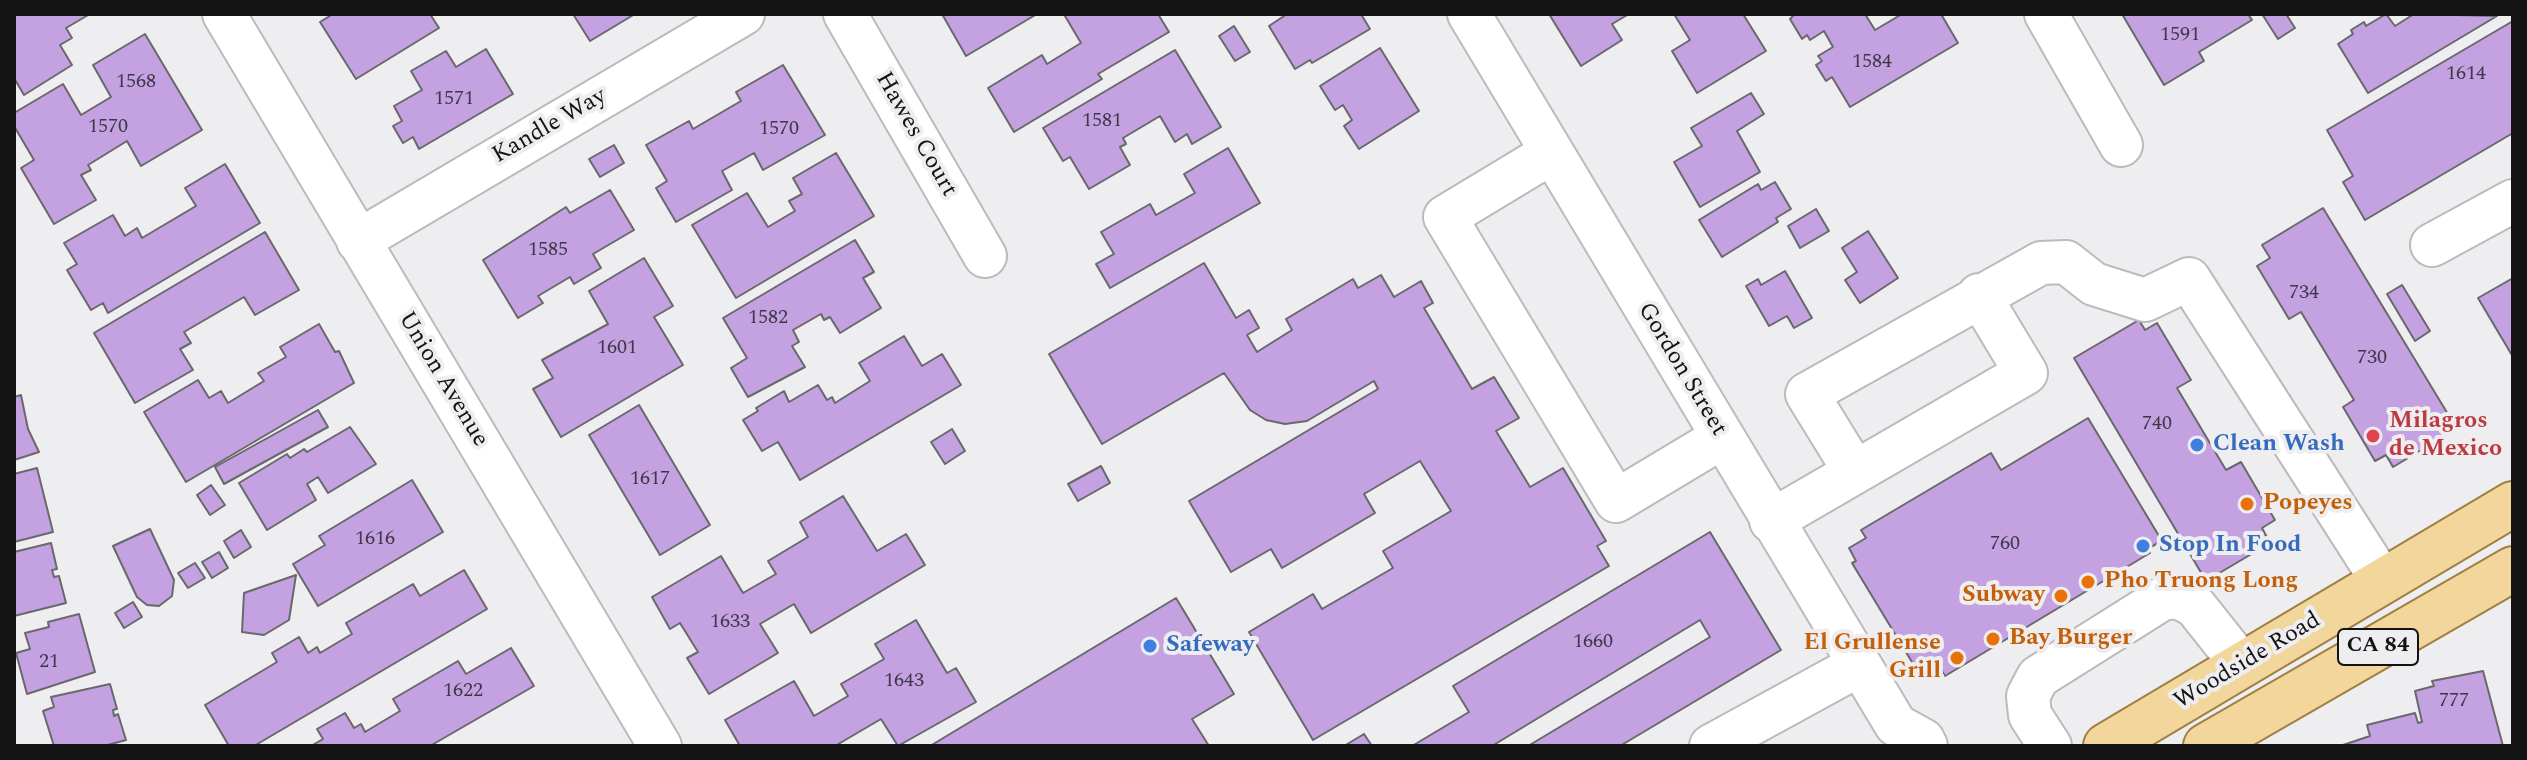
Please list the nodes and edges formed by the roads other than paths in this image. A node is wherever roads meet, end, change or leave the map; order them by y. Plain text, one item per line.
1 (224, 14) edge
2 (743, 14) edge
3 (845, 14) edge
4 (1469, 14) edge
5 (2046, 14) edge
6 (2121, 145) dead end
7 (1551, 153) junction
8 (2513, 201) edge
9 (358, 241) junction
10 (2432, 245) dead end
11 (985, 256) dead end
12 (1979, 295) junction
13 (1721, 438) junction
14 (1855, 472) junction
15 (2513, 504) edge
16 (1771, 521) junction
17 (2512, 574) edge
18 (2383, 582) junction
19 (1859, 665) junction
20 (2242, 665) junction
21 (1906, 739) edge
22 (660, 746) edge
23 (1711, 746) edge
24 (2050, 746) edge
25 (2106, 746) edge
26 (2206, 746) edge

1 - 9 street, Union Avenue
2 - 9 street, Kandle Way
3 - 11 street, Hawes Court
4 - 7 street, Gordon Street
5 - 6 street
7 - 13 street, Gordon Street
7 - 13 street
8 - 10 street
9 - 22 street, Union Avenue
12 - 14 street
12 - 14 street
12 - 18 street
13 - 16 street, Gordon Street
14 - 16 street
15 - 18 main road, Woodside Road / CA 84
16 - 19 street, Gordon Street
17 - 26 main road, CA 84
18 - 20 main road, Woodside Road / CA 84
19 - 21 street, Gordon Street
19 - 23 street
20 - 24 street
20 - 25 main road, Woodside Road / CA 84

